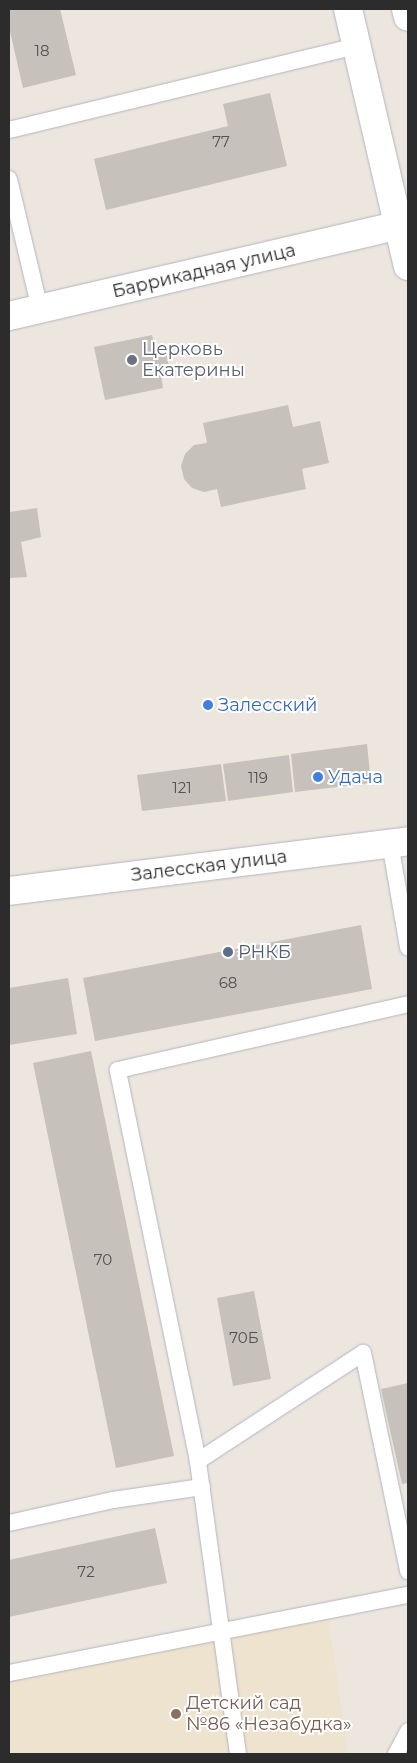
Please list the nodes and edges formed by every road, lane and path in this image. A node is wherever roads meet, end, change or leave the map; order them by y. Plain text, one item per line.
1 (348, 9) edge
2 (406, 9) edge
3 (408, 17) edge
4 (356, 46) junction
5 (9, 130) edge
6 (9, 179) edge
7 (399, 225) junction
8 (408, 266) edge
9 (40, 309) junction
10 (9, 316) edge
11 (399, 842) edge
12 (9, 891) edge
13 (408, 947) edge
14 (408, 1004) edge
15 (198, 1461) junction
16 (202, 1487) junction
17 (9, 1523) edge
18 (408, 1571) edge
19 (408, 1595) edge
20 (224, 1631) junction
21 (9, 1672) edge
22 (408, 1731) edge
23 (238, 1754) edge
24 (396, 1754) edge

1 - 4 main road
2 - 3 main road
4 - 5 lane
4 - 7 main road
6 - 9 lane
7 - 8 main road
7 - 9 main road, Баррикадная улица
9 - 10 main road, Баррикадная улица
11 - 12 main road, Залесская улица
11 - 13 lane
14 - 15 lane
15 - 16 lane
15 - 18 lane
16 - 17 lane
16 - 20 lane
19 - 20 lane
20 - 21 lane
20 - 23 lane
22 - 24 lane

